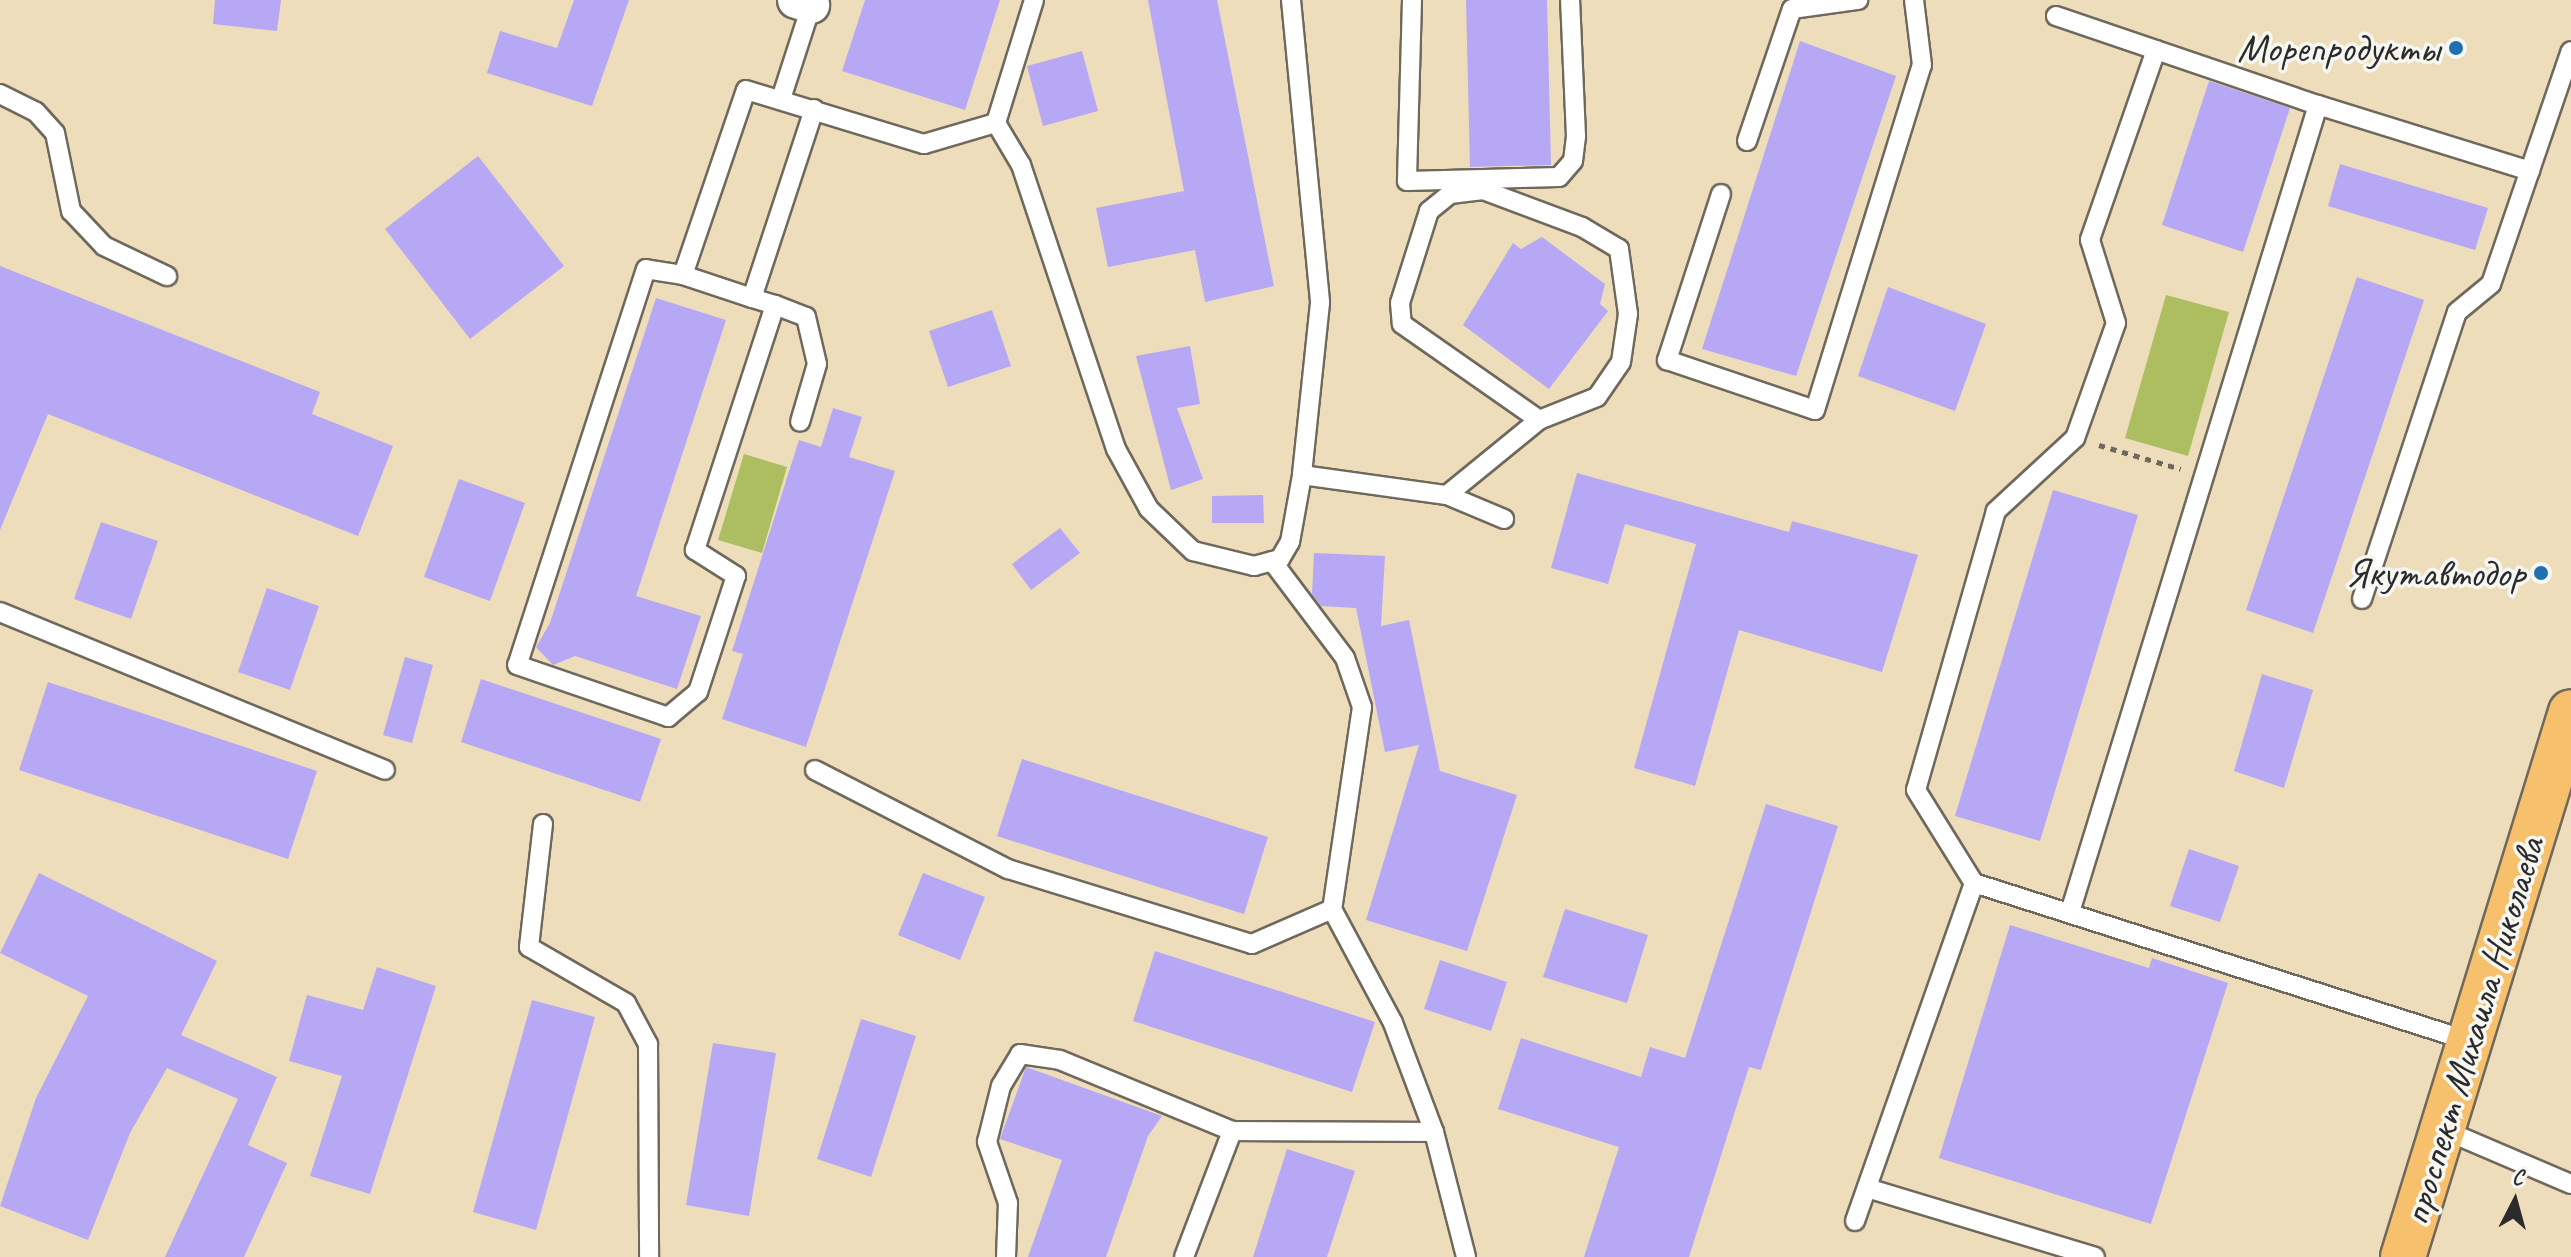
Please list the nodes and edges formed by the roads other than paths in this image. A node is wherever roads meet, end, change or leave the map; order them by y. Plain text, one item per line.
1 (1034, 0) edge
2 (1291, 0) edge
3 (1412, 0) edge
4 (1570, 0) edge
5 (1858, 0) edge
6 (1914, 0) edge
7 (807, 2) edge
8 (2056, 16) dead end
9 (2156, 50) junction
10 (2570, 59) edge
11 (0, 94) edge
12 (781, 99) junction
13 (2318, 105) junction
14 (814, 109) junction
15 (996, 123) junction
16 (1747, 141) dead end
17 (2530, 171) junction
18 (1721, 194) dead end
19 (683, 275) junction
20 (167, 276) dead end
21 (752, 298) junction
22 (775, 305) junction
23 (1539, 420) junction
24 (800, 422) dead end
25 (1302, 475) junction
26 (1447, 495) junction
27 (1504, 519) dead end
28 (1272, 561) junction
29 (2362, 599) dead end
30 (0, 612) edge
31 (2571, 712) edge
32 (385, 770) dead end
33 (815, 770) dead end
34 (543, 824) dead end
35 (1974, 883) junction
36 (1332, 909) junction
37 (2070, 912) junction
38 (2469, 1041) junction
39 (2442, 1129) junction
40 (1232, 1131) junction
41 (1434, 1132) junction
42 (2571, 1184) edge
43 (1867, 1188) junction
44 (1855, 1221) dead end
45 (649, 1257) edge
46 (1006, 1257) edge
47 (1184, 1257) edge
48 (1466, 1257) edge
49 (2095, 1257) edge
50 (2403, 1257) edge

1 - 15 lane
2 - 25 lane
3 - 4 lane
5 - 16 lane
6 - 18 lane
7 - 12 lane
8 - 9 lane
9 - 13 lane
9 - 35 lane
10 - 17 lane
11 - 20 lane
12 - 14 lane
12 - 19 lane
13 - 17 lane
13 - 37 lane
14 - 15 lane
14 - 21 lane
15 - 28 lane
17 - 29 lane
19 - 21 lane
19 - 22 lane
21 - 22 lane
22 - 24 lane
23 - 23 lane
23 - 26 lane
25 - 26 lane
25 - 28 lane
26 - 27 lane
28 - 36 lane
30 - 32 lane
31 - 38 main road, проспект Михаила Николаева
33 - 36 lane
34 - 45 lane
35 - 37 lane
35 - 43 lane
36 - 41 lane
37 - 38 lane
38 - 39 main road, проспект Михаила Николаева
39 - 42 lane
39 - 50 main road, проспект Михаила Николаева
40 - 41 lane
40 - 46 lane
40 - 47 lane
41 - 48 lane
43 - 44 lane
43 - 49 lane

